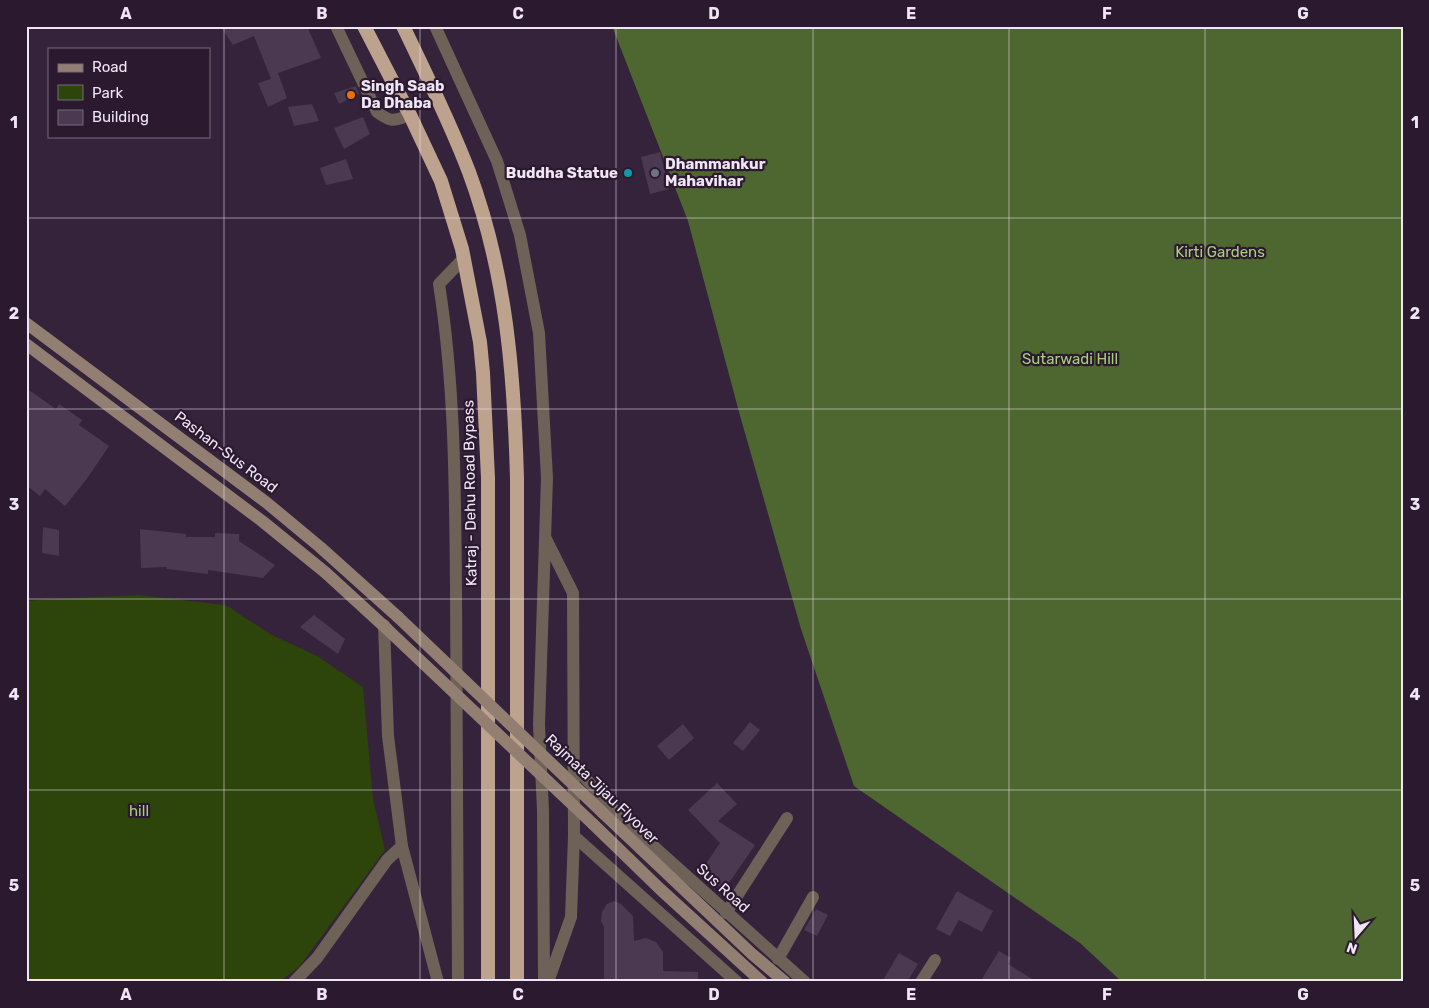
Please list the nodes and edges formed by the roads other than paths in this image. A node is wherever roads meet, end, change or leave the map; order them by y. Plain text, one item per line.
1 (336, 26) edge
2 (364, 26) edge
3 (403, 26) edge
4 (435, 26) edge
5 (410, 115) junction
6 (464, 258) junction
7 (26, 323) edge
8 (26, 344) edge
9 (545, 536) junction
10 (398, 617) joint
11 (385, 627) junction
12 (574, 765) junction
13 (787, 818) dead end
14 (574, 836) junction
15 (402, 846) junction
16 (813, 898) dead end
17 (726, 913) junction
18 (778, 959) junction
19 (935, 960) dead end
20 (294, 982) edge
21 (438, 982) edge
22 (458, 982) edge
23 (488, 982) edge
24 (517, 982) edge
25 (544, 982) edge
26 (548, 982) edge
27 (737, 982) edge
28 (762, 982) edge
29 (785, 982) edge
30 (805, 982) edge
31 (921, 982) edge

1 - 5 street
2 - 5 highway, Katraj - Dehu Road Bypass
3 - 24 highway
4 - 9 street
5 - 6 highway, Katraj - Dehu Road Bypass
6 - 22 street
6 - 23 highway, Katraj - Dehu Road Bypass
7 - 10 main road, Pashan-Sus Road
8 - 11 main road
9 - 12 street
9 - 25 street
10 - 29 main road, Rajmata Jijau Flyover, bridge
11 - 15 street
11 - 28 main road, Rajmata Jijau Flyover, bridge
12 - 14 street
12 - 17 street, Sus Road
13 - 17 street
14 - 26 street
14 - 27 street
15 - 20 street
15 - 21 street
16 - 18 street
17 - 18 street, Sus Road
18 - 30 street, Sus Road
19 - 31 street

